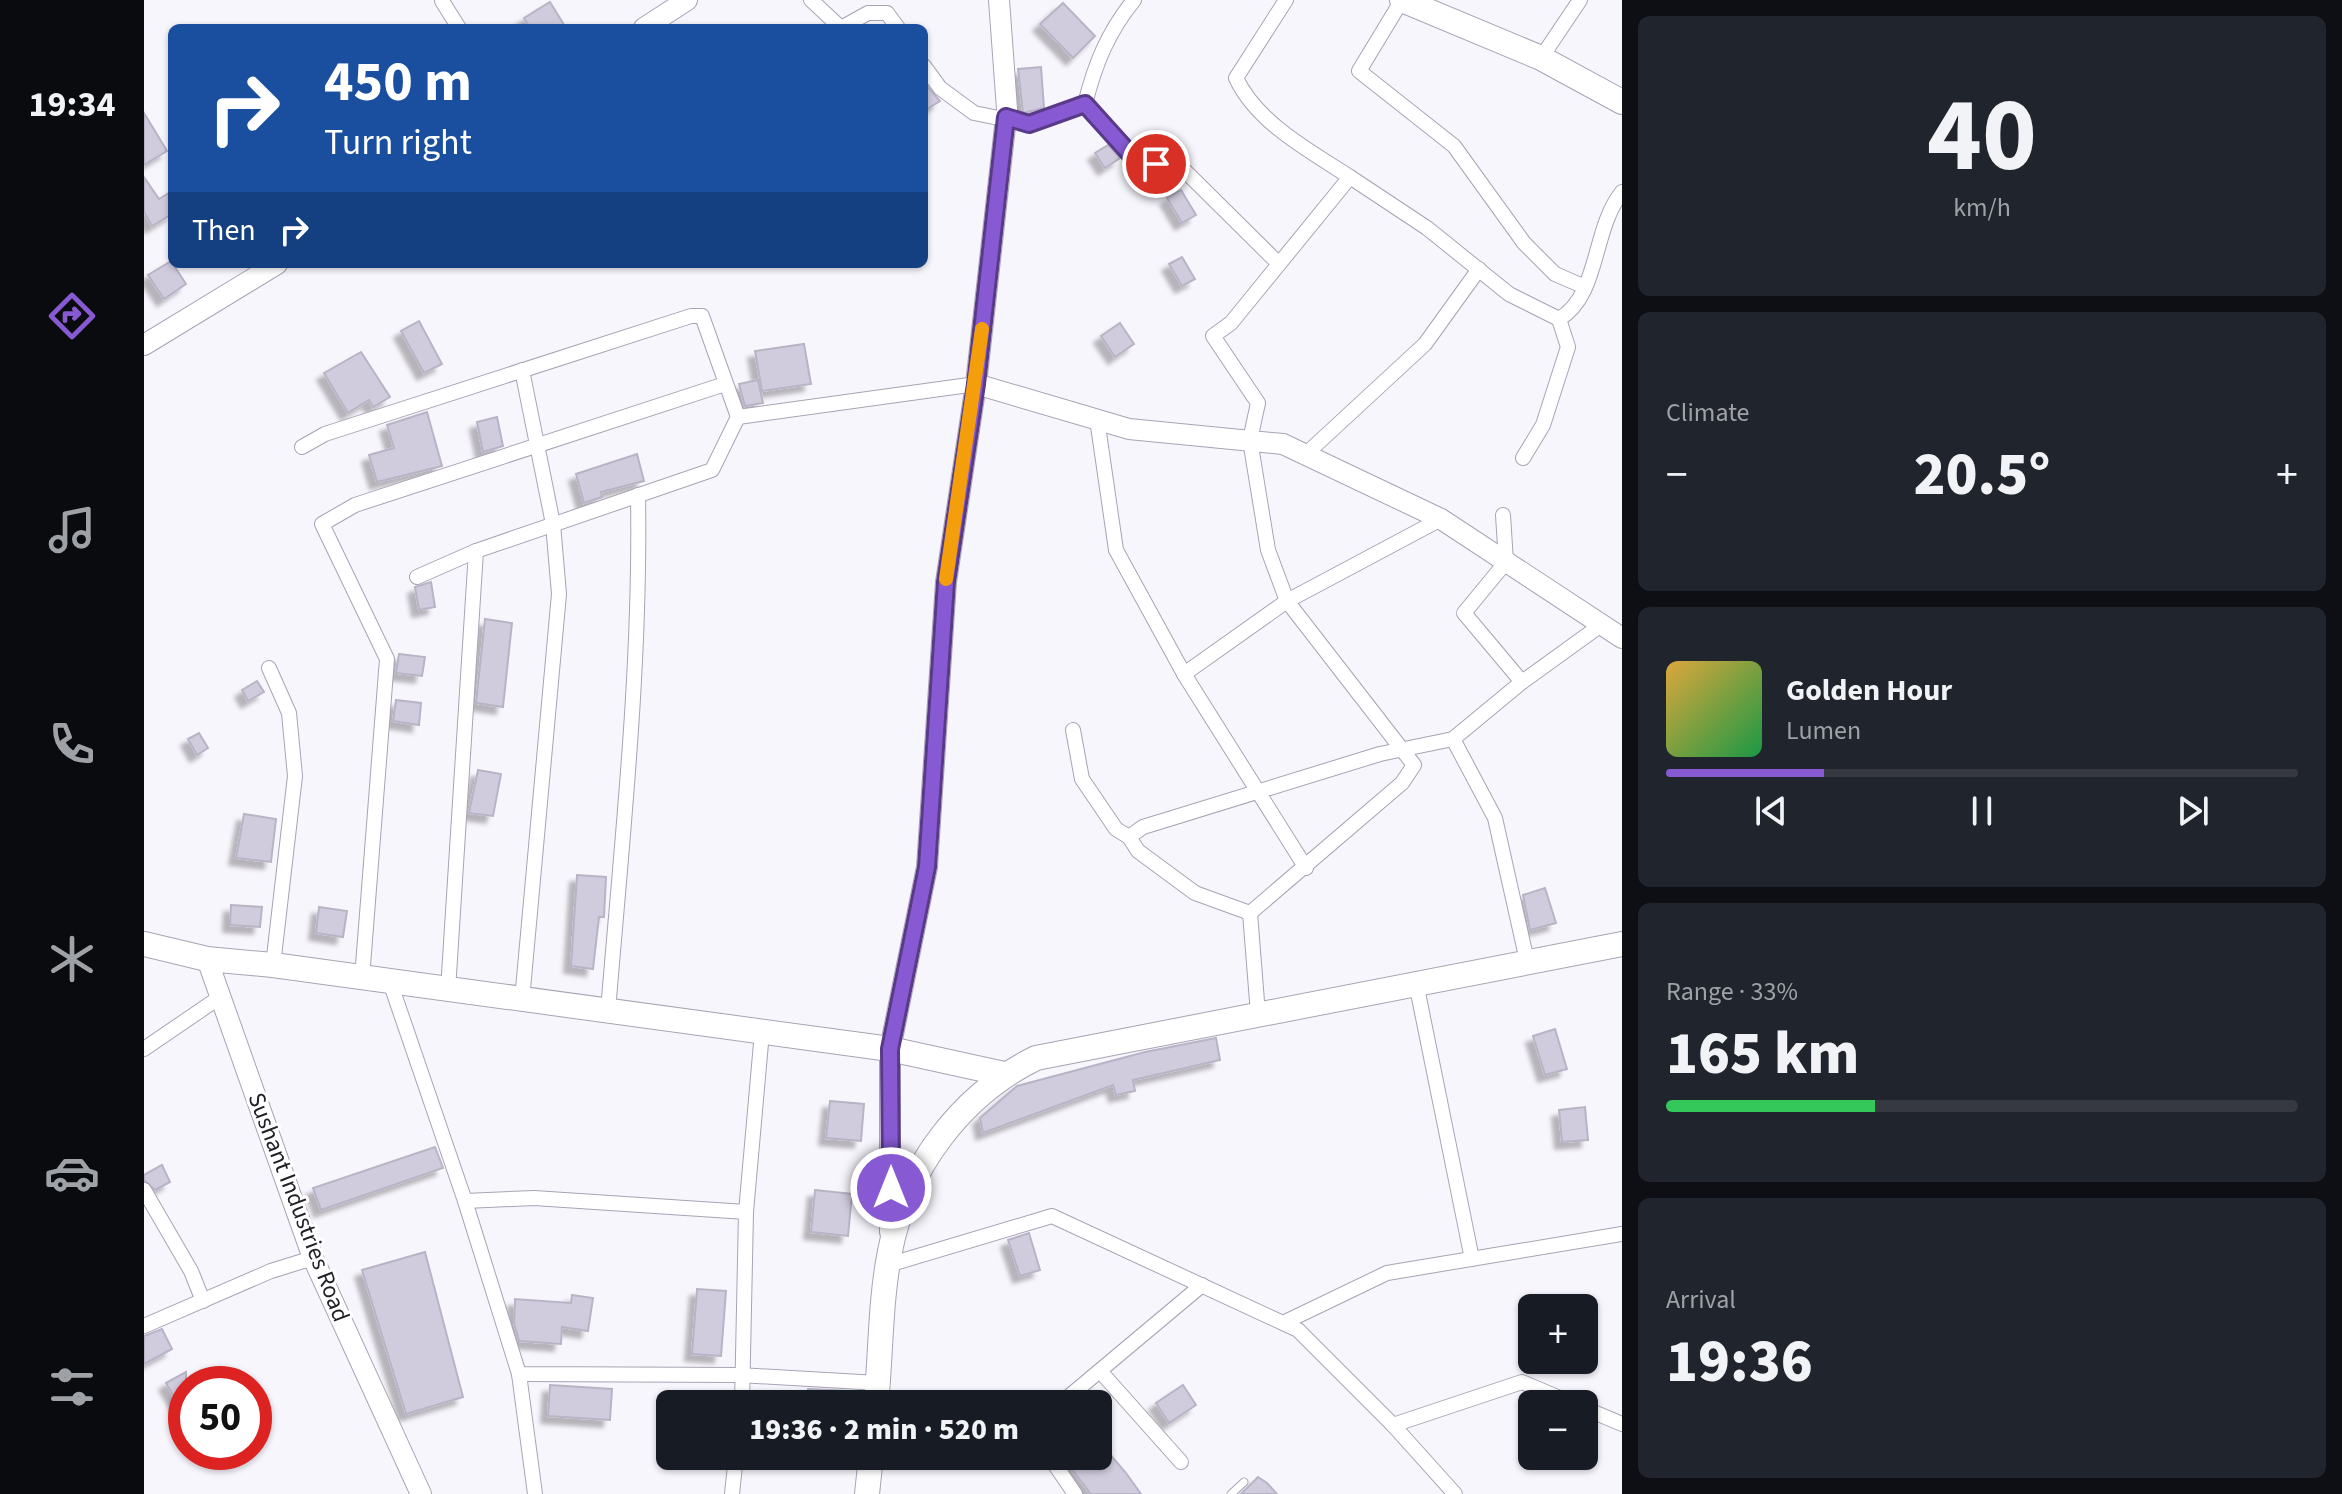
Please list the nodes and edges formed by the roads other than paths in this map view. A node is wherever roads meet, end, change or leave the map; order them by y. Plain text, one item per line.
1 (687, 0) edge
2 (811, 0) edge
3 (999, 0) edge
4 (1134, 0) edge
5 (1286, 0) edge
6 (1402, 0) edge
7 (1580, 0) edge
8 (442, 1) edge
9 (456, 24) edge
10 (650, 24) edge
11 (837, 24) edge
12 (848, 24) edge
13 (895, 24) edge
14 (1541, 58) junction
15 (928, 72) edge
16 (1622, 102) edge
17 (1085, 104) junction
18 (1006, 117) junction
19 (1350, 177) junction
20 (1622, 192) edge
21 (1279, 264) junction
22 (1479, 269) junction
23 (255, 270) edge
24 (1585, 287) junction
25 (1559, 319) junction
26 (144, 345) edge
27 (522, 370) junction
28 (725, 384) junction
29 (976, 384) junction
30 (738, 417) junction
31 (1097, 419) junction
32 (1250, 440) junction
33 (537, 445) junction
34 (302, 447) dead end
35 (1306, 454) junction
36 (1523, 458) dead end
37 (638, 495) junction
38 (1503, 515) dead end
39 (1441, 519) junction
40 (553, 524) junction
41 (476, 551) junction
42 (1506, 562) junction
43 (417, 577) dead end
44 (1287, 601) junction
45 (1601, 625) junction
46 (1622, 637) edge
47 (269, 668) dead end
48 (1184, 674) junction
49 (1522, 682) junction
50 (1073, 730) dead end
51 (1453, 739) junction
52 (1403, 752) junction
53 (1258, 794) junction
54 (1129, 837) junction
55 (1306, 868) junction
56 (1250, 913) junction
57 (144, 944) edge
58 (1622, 944) edge
59 (207, 959) junction
60 (1527, 961) junction
61 (273, 965) junction
62 (362, 978) junction
63 (390, 982) junction
64 (1416, 983) junction
65 (448, 990) junction
66 (220, 997) junction
67 (522, 1000) junction
68 (608, 1011) junction
69 (1258, 1014) junction
70 (762, 1032) junction
71 (144, 1049) edge
72 (890, 1049) junction
73 (1004, 1074) junction
74 (144, 1190) edge
75 (465, 1201) junction
76 (746, 1212) junction
77 (1622, 1234) edge
78 (313, 1258) junction
79 (889, 1258) junction
80 (1472, 1259) junction
81 (1202, 1285) junction
82 (203, 1301) junction
83 (1283, 1323) junction
84 (144, 1326) edge
85 (1100, 1371) junction
86 (519, 1374) junction
87 (745, 1375) junction
88 (743, 1390) edge
89 (849, 1390) edge
90 (877, 1390) edge
91 (1077, 1390) edge
92 (1541, 1390) edge
93 (1598, 1414) edge
94 (1622, 1424) edge
95 (1393, 1425) junction
96 (1181, 1462) dead end
97 (735, 1470) edge
98 (870, 1470) edge
99 (1059, 1470) edge
100 (1244, 1482) dead end
101 (421, 1494) edge
102 (535, 1494) edge
103 (732, 1494) edge
104 (867, 1494) edge
105 (1075, 1494) edge
106 (1231, 1494) edge
107 (1455, 1494) edge

1 - 10 street
2 - 11 street
3 - 18 street
4 - 17 street
5 - 19 street
6 - 14 main road
6 - 24 street
7 - 14 street
8 - 9 street
12 - 13 street
14 - 16 main road
15 - 18 street
17 - 18 street
17 - 21 street
18 - 29 street
19 - 21 street
19 - 22 street
20 - 24 street
21 - 32 street
22 - 25 street
22 - 35 street
23 - 26 street
24 - 25 street
25 - 36 street
27 - 28 street
27 - 33 street
27 - 34 street
28 - 30 street
28 - 33 street
29 - 30 street
29 - 31 street
29 - 72 street
30 - 37 street
31 - 32 street
31 - 48 street
32 - 35 street
32 - 44 street
33 - 40 street
33 - 62 street
35 - 39 street
37 - 40 street
37 - 68 street
38 - 42 street
39 - 42 street
39 - 44 street
40 - 41 street
40 - 67 street
41 - 43 street
41 - 65 street
42 - 45 street
42 - 49 street
44 - 48 street
44 - 52 street
45 - 46 street
45 - 49 street
47 - 61 street
48 - 53 street
49 - 51 street
50 - 54 street
51 - 52 street
51 - 60 street
52 - 53 street
52 - 55 street
53 - 54 street
53 - 55 street
54 - 56 street
55 - 56 street
56 - 69 street
57 - 59 main road
58 - 60 main road
59 - 61 main road
59 - 66 street, Sushant Industries Road
60 - 64 main road
61 - 62 main road
62 - 63 main road
63 - 65 main road
63 - 75 street
64 - 69 main road
64 - 80 street
65 - 67 main road
66 - 71 street
66 - 78 street, Sushant Industries Road
67 - 68 main road
68 - 70 main road
69 - 73 main road
70 - 72 main road
70 - 76 street
72 - 73 main road
72 - 79 street
73 - 79 main road
74 - 82 street
75 - 76 street
75 - 86 street
76 - 87 street
77 - 80 street
78 - 82 street
78 - 101 street, Sushant Industries Road
79 - 81 street
79 - 90 main road
80 - 83 street
81 - 83 street
81 - 85 street
82 - 84 street
83 - 95 street
85 - 91 street
85 - 96 street
86 - 87 street
86 - 102 street
87 - 88 street
87 - 89 street
92 - 95 street
93 - 94 street
95 - 107 street
97 - 103 street
98 - 104 main road
99 - 105 street
100 - 106 lane

